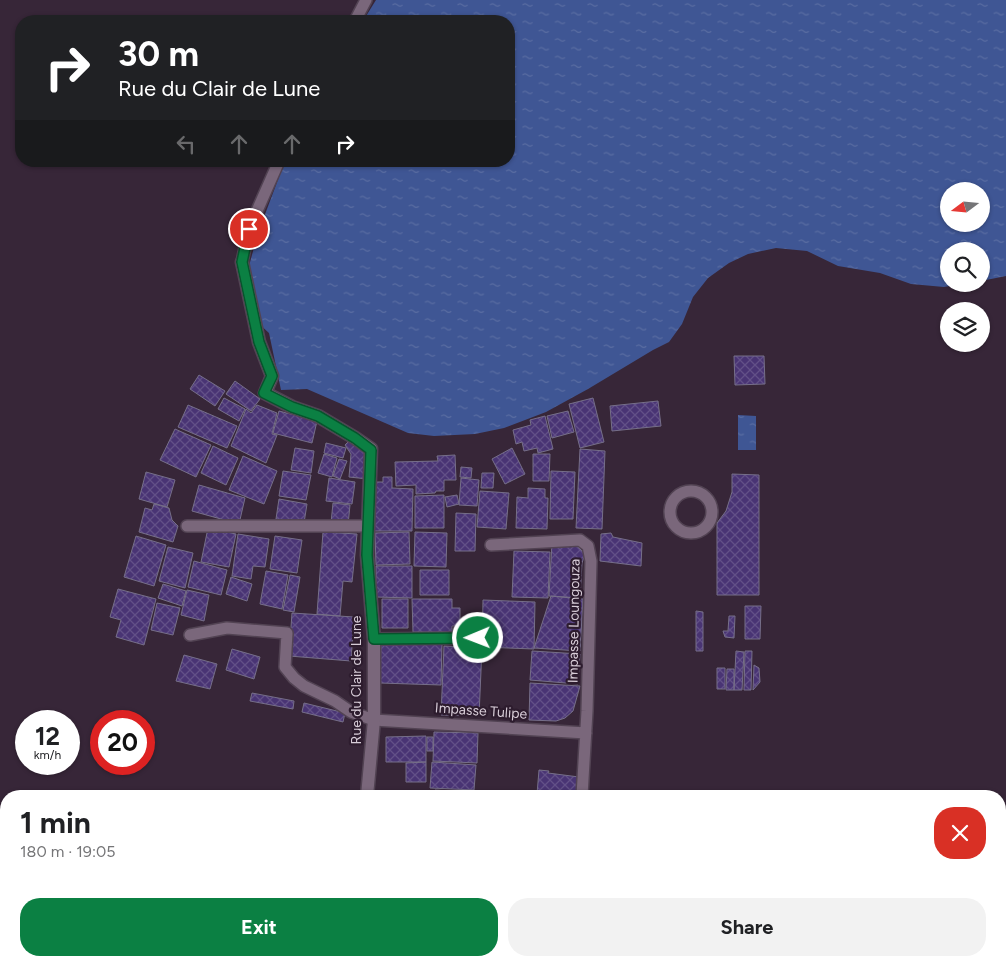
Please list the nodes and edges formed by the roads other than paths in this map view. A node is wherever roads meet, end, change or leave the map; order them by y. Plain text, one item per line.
1 (366, 0) edge
2 (357, 15) edge
3 (276, 167) edge
4 (242, 262) joint
5 (188, 526) dead end
6 (367, 526) junction
7 (491, 545) dead end
8 (190, 635) dead end
9 (478, 638) dead end
10 (374, 639) junction
11 (374, 720) junction
12 (586, 733) junction
13 (368, 790) edge
14 (582, 790) edge

1 - 2 lane
3 - 4 lane, Rue du Clair de Lune
4 - 6 street, Rue du Clair de Lune
5 - 6 lane
6 - 10 street, Rue du Clair de Lune
7 - 12 lane, Impasse Loungouza
8 - 11 lane, Impasse Tulipe
9 - 10 lane
10 - 11 street, Rue du Clair de Lune
11 - 12 lane, Impasse Tulipe
11 - 13 street, Rue du Clair de Lune
12 - 14 lane, Impasse Loungouza

